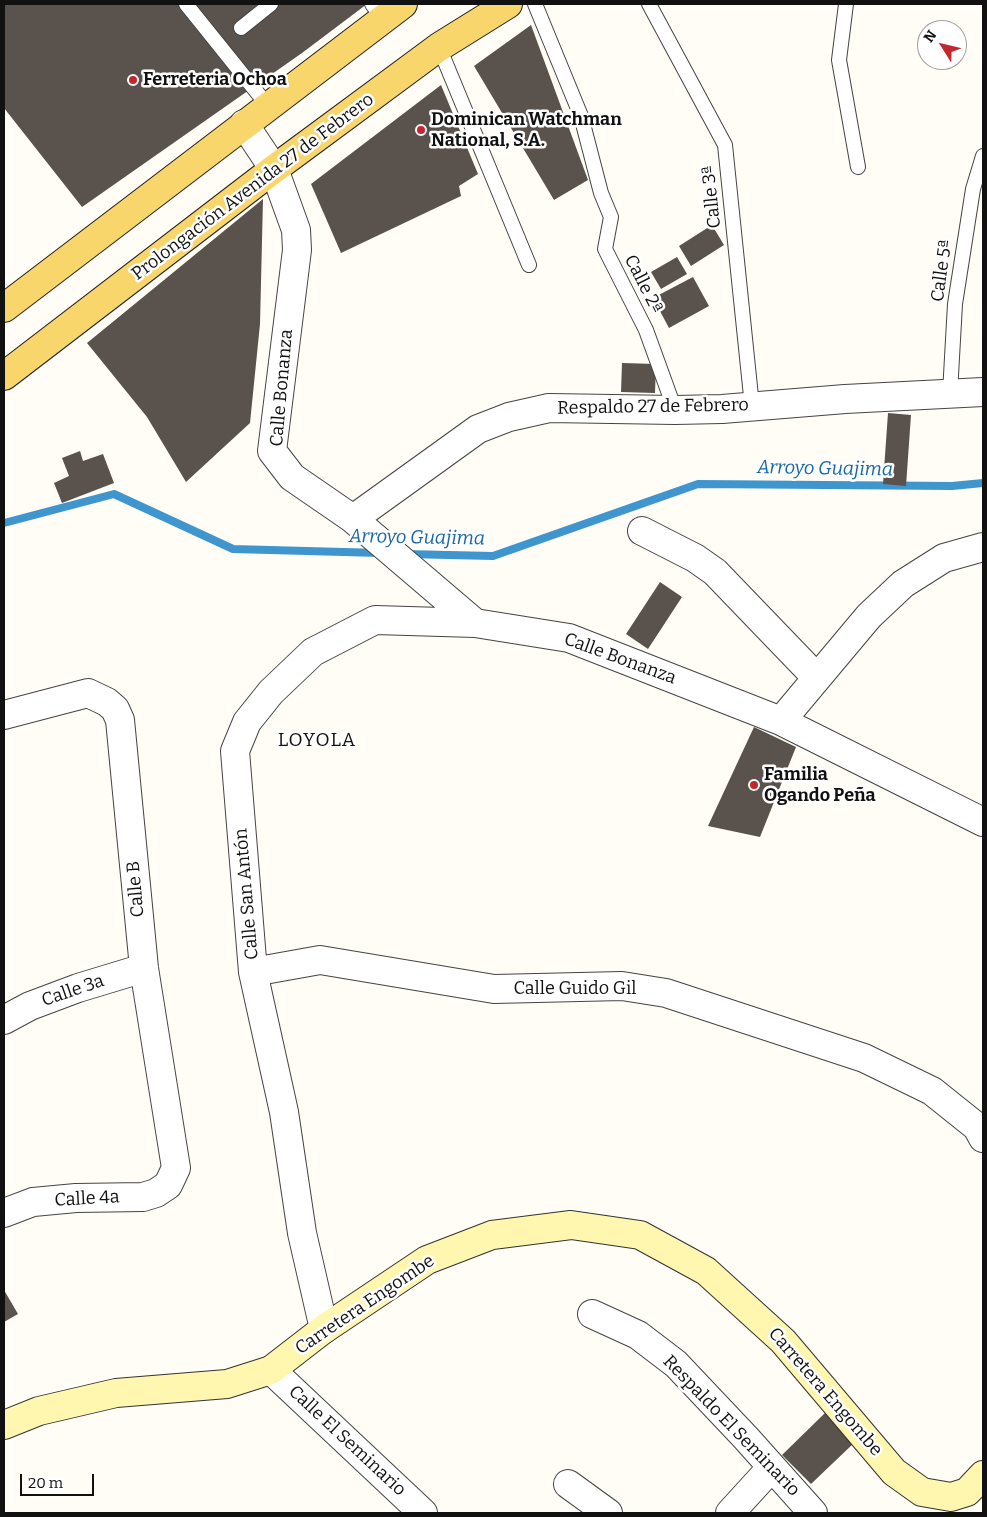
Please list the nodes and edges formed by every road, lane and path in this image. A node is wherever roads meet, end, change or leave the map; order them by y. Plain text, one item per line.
1 (186, 4) edge
2 (272, 4) edge
3 (508, 4) edge
4 (535, 4) edge
5 (649, 4) edge
6 (846, 4) edge
7 (386, 9) edge
8 (240, 28) dead end
9 (439, 47) junction
10 (268, 106) junction
11 (244, 124) junction
12 (983, 156) edge
13 (858, 167) dead end
14 (274, 169) junction
15 (529, 265) dead end
16 (4, 308) edge
17 (4, 376) edge
18 (983, 392) edge
19 (950, 393) junction
20 (752, 406) junction
21 (675, 410) junction
22 (353, 519) junction
23 (642, 531) dead end
24 (983, 547) edge
25 (475, 623) junction
26 (817, 678) junction
27 (4, 715) edge
28 (781, 721) junction
29 (983, 822) edge
30 (144, 968) junction
31 (253, 972) junction
32 (4, 1020) edge
33 (983, 1138) edge
34 (168, 1185) joint
35 (4, 1213) edge
36 (592, 1314) dead end
37 (324, 1329) junction
38 (271, 1370) junction
39 (4, 1425) edge
40 (772, 1467) junction
41 (983, 1475) edge
42 (568, 1484) dead end
43 (424, 1513) edge
44 (608, 1513) edge
45 (730, 1513) edge
46 (813, 1513) edge

1 - 10 lane
2 - 8 lane
3 - 9 main road, Prolongación Avenida 27 de Febrero
4 - 21 lane, Calle 2ª
5 - 20 lane, Calle 3ª
6 - 13 lane
7 - 10 main road
9 - 14 main road, Prolongación Avenida 27 de Febrero
9 - 15 lane
10 - 11 main road
11 - 14 street, Calle Bonanza
11 - 16 main road
12 - 19 lane, Calle 5ª
14 - 17 main road, Prolongación Avenida 27 de Febrero
14 - 22 street, Calle Bonanza
18 - 19 street, Respaldo 27 de Febrero
19 - 20 street, Respaldo 27 de Febrero
20 - 21 street, Respaldo 27 de Febrero
21 - 22 street, Respaldo 27 de Febrero
22 - 25 street, Calle Bonanza
23 - 26 street
24 - 26 street
25 - 28 street, Calle Bonanza
25 - 31 street, Calle San Antón
26 - 28 street
27 - 30 street, Calle B
28 - 29 street, Calle Bonanza
30 - 32 street, Calle 3a
30 - 34 street, Calle B
31 - 33 street, Calle Guido Gil
31 - 37 street, Calle San Antón
34 - 35 street, Calle 4a
36 - 40 street, Respaldo El Seminario
37 - 38 street, Carretera Engombe
37 - 41 street, Carretera Engombe
38 - 39 street, Carretera Engombe
38 - 43 street, Calle El Seminario
40 - 45 street
40 - 46 street, Respaldo El Seminario
42 - 44 street

